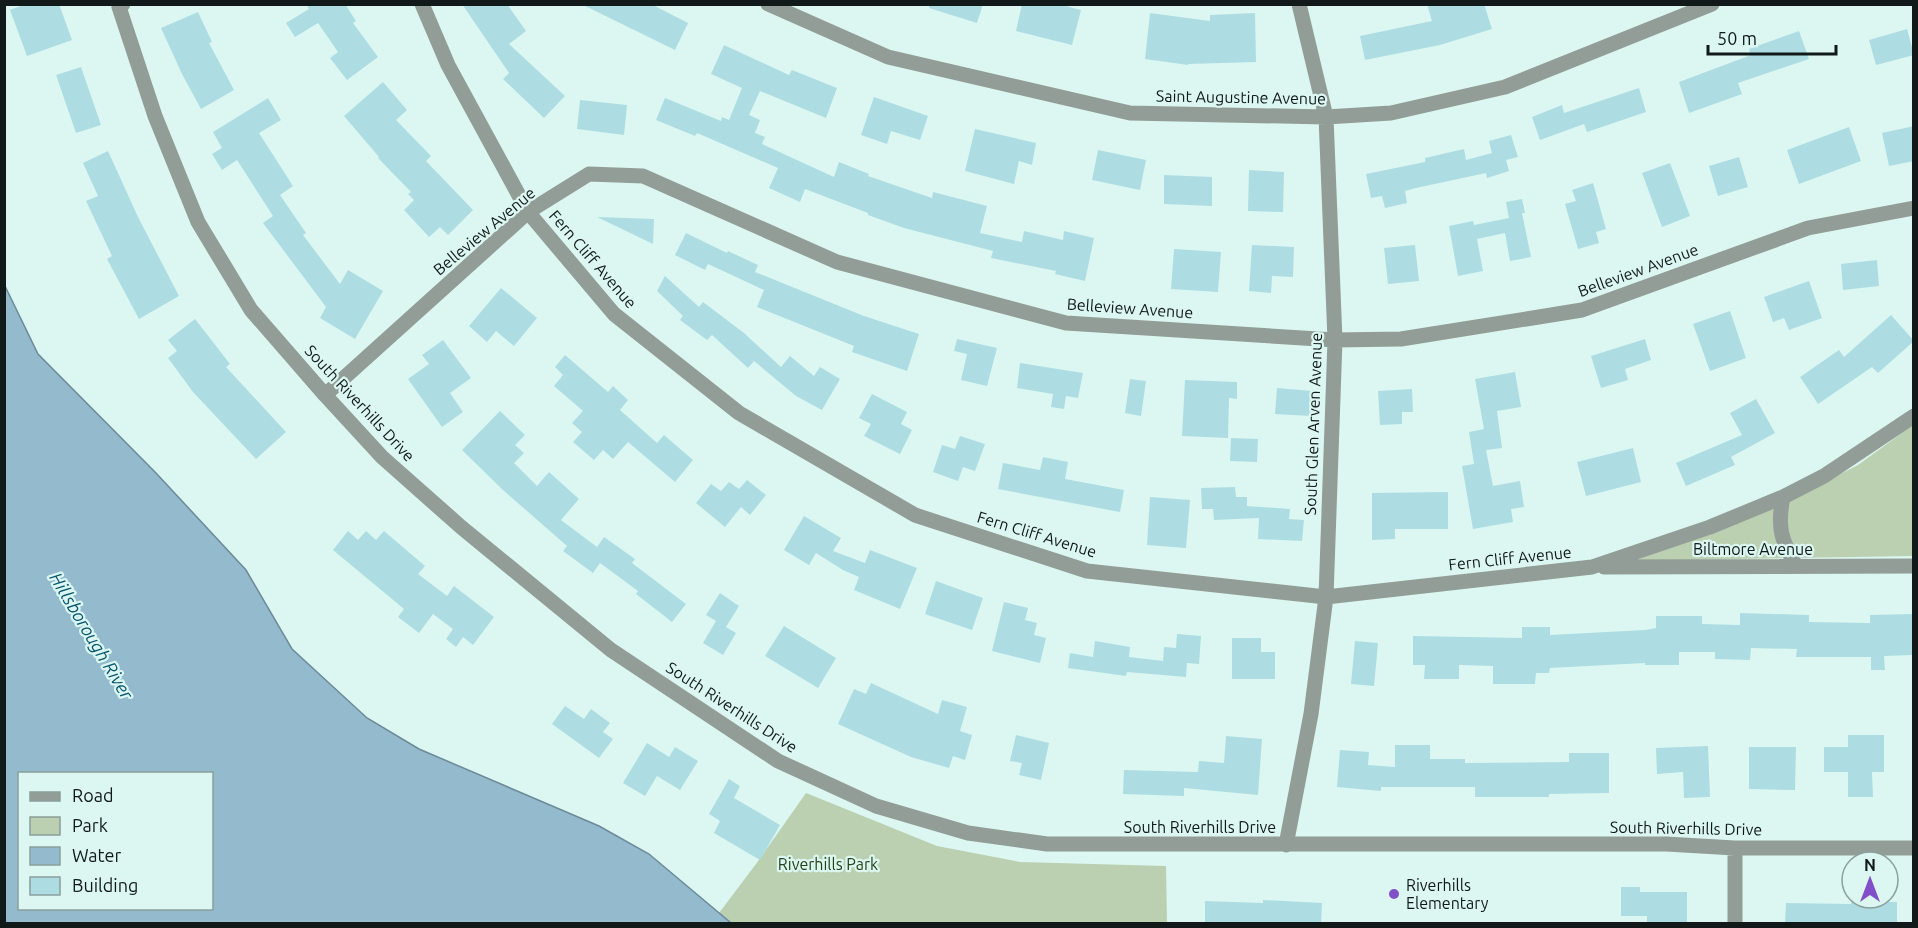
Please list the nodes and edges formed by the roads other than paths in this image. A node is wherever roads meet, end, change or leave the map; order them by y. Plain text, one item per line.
1 (123, 4) edge
2 (422, 4) edge
3 (768, 4) edge
4 (1299, 4) edge
5 (1712, 4) edge
6 (1326, 117) junction
7 (1914, 208) edge
8 (528, 212) junction
9 (1335, 340) junction
10 (325, 395) junction
11 (1914, 416) edge
12 (1783, 497) junction
13 (1796, 566) junction
14 (1914, 566) edge
15 (1592, 567) junction
16 (1326, 597) junction
17 (1286, 845) junction
18 (1735, 848) junction
19 (1914, 848) edge
20 (1735, 924) edge

1 - 10 street, South Riverhills Drive
2 - 8 street, Fern Cliff Avenue
3 - 6 street, Saint Augustine Avenue
4 - 6 street, South Glen Arven Avenue
5 - 6 street, Saint Augustine Avenue
6 - 9 street, South Glen Arven Avenue
7 - 9 street, Belleview Avenue
8 - 9 street, Belleview Avenue
8 - 10 street, Belleview Avenue
8 - 16 street, Fern Cliff Avenue
9 - 16 street, South Glen Arven Avenue
10 - 17 street, South Riverhills Drive
11 - 12 street, Fern Cliff Avenue
12 - 13 street
12 - 15 street, Fern Cliff Avenue
13 - 14 street, Biltmore Avenue
13 - 15 street, Biltmore Avenue
15 - 16 street, Fern Cliff Avenue
16 - 17 street, South Glen Arven Avenue
17 - 18 street, South Riverhills Drive
18 - 19 street, South Riverhills Drive
18 - 20 street

